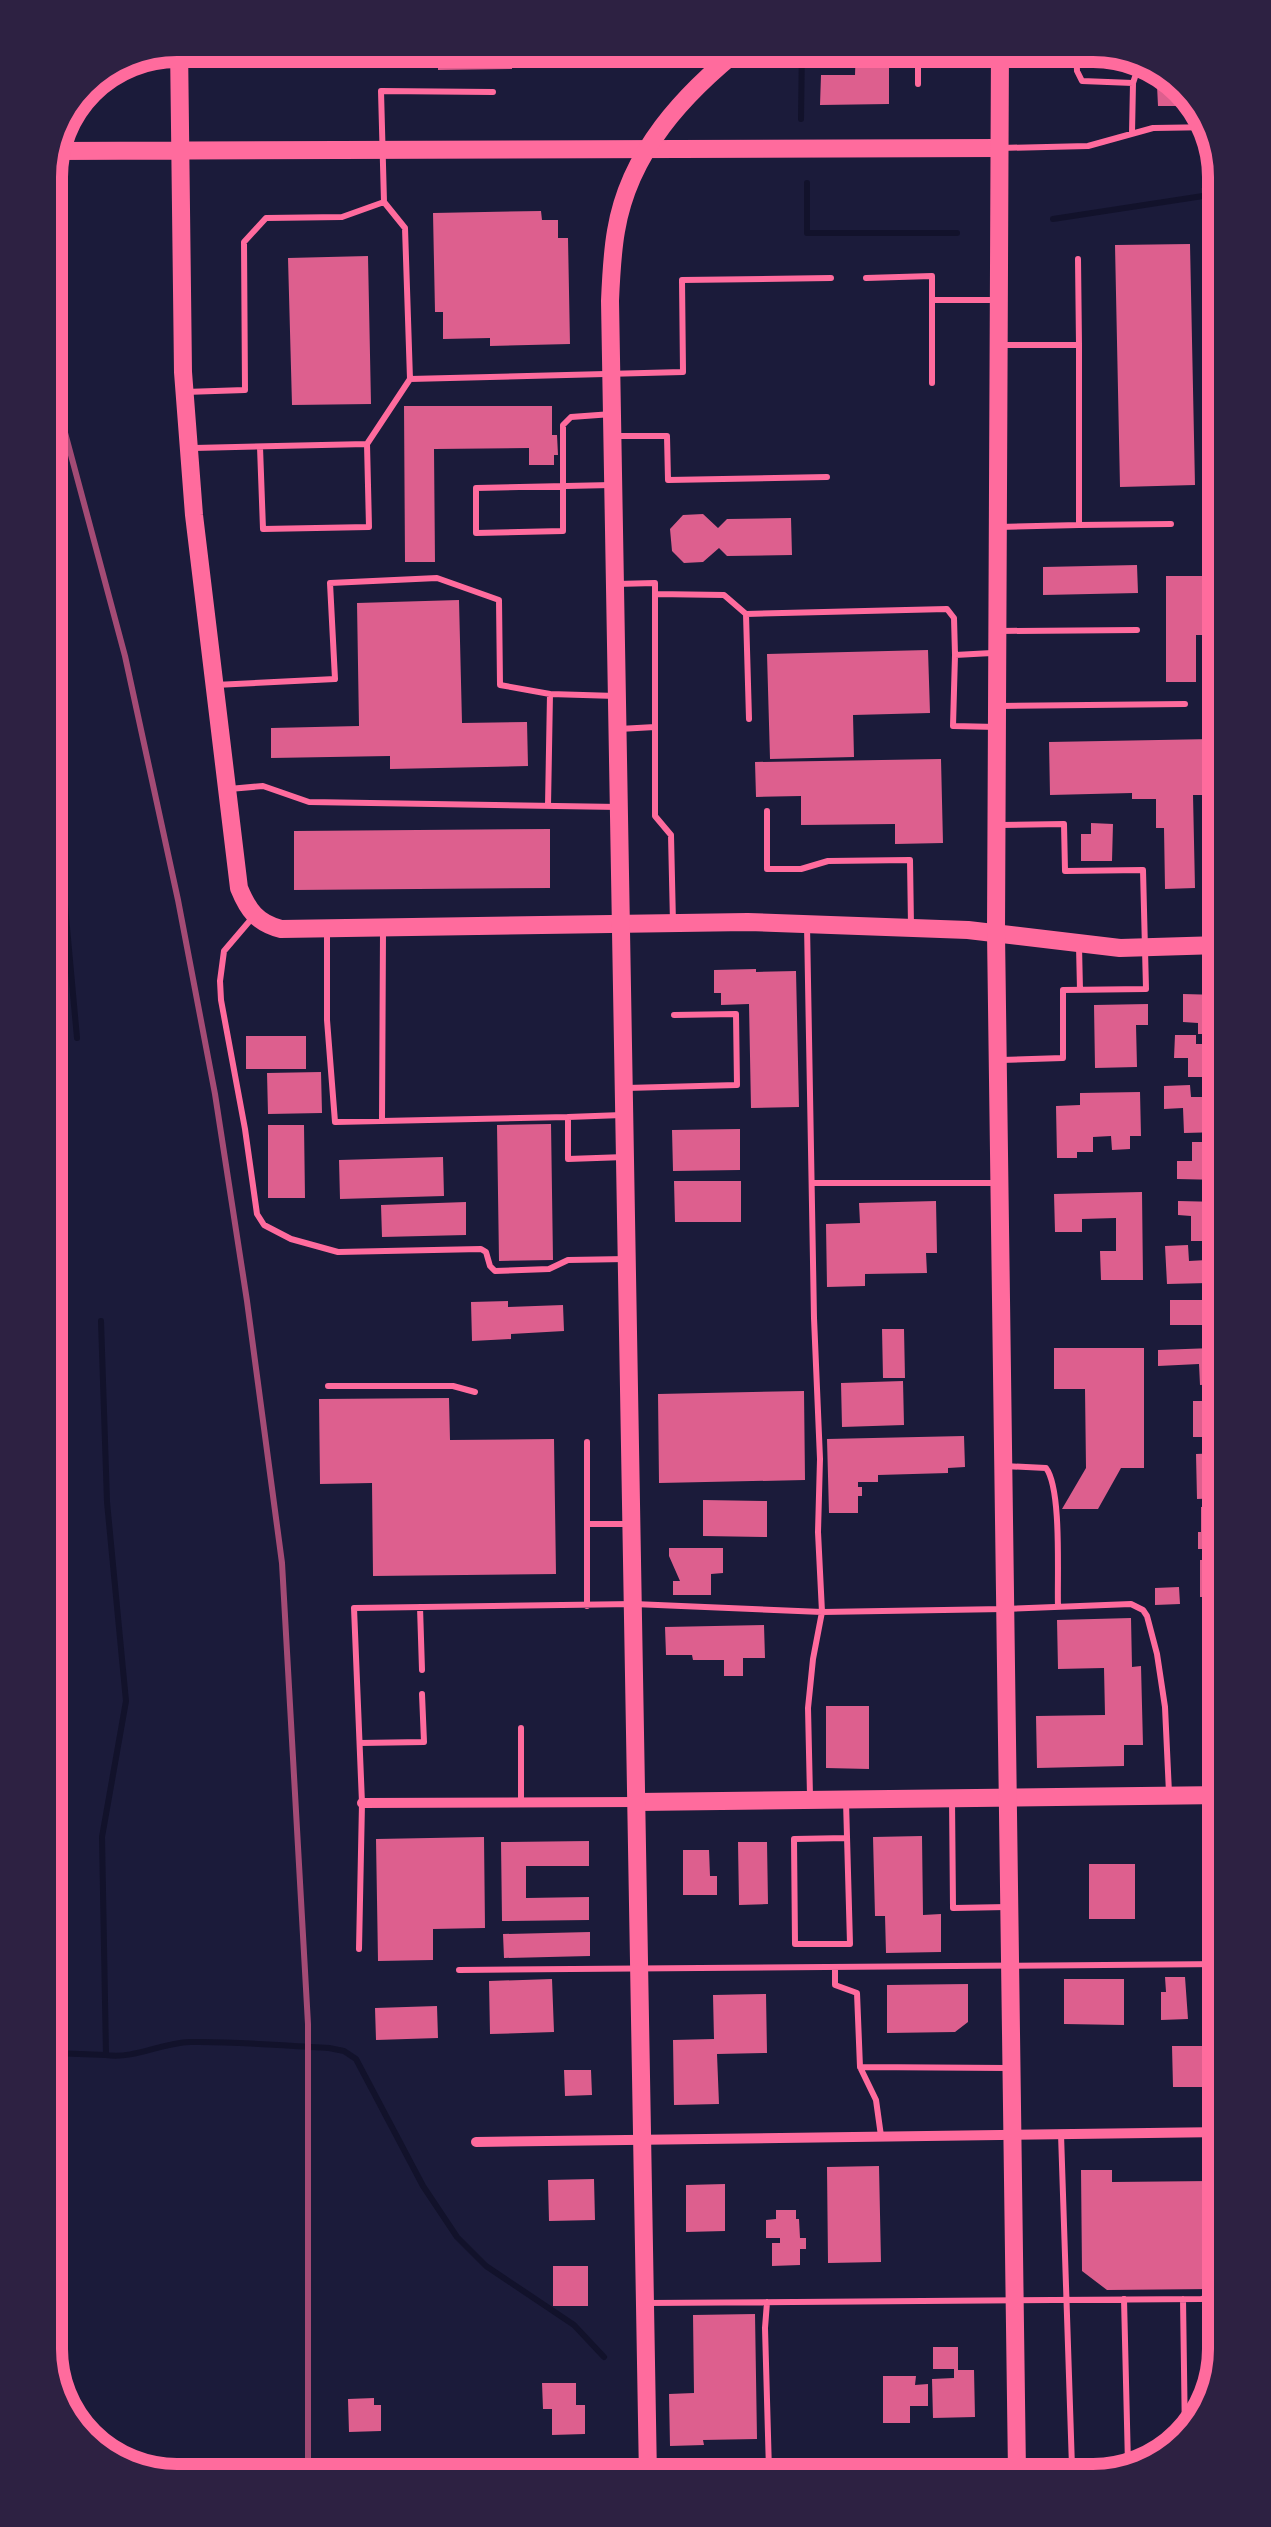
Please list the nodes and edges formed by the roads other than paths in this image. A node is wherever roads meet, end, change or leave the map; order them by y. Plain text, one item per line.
1 (179, 62) edge
2 (724, 63) edge
3 (918, 63) edge
4 (1000, 63) edge
5 (1077, 63) edge
6 (1137, 71) edge
7 (1133, 82) junction
8 (918, 84) dead end
9 (494, 92) dead end
10 (1197, 127) edge
11 (1132, 134) junction
12 (646, 148) junction
13 (999, 148) junction
14 (384, 150) junction
15 (65, 151) edge
16 (179, 151) junction
17 (384, 202) junction
18 (1078, 259) dead end
19 (832, 278) dead end
20 (866, 278) dead end
21 (932, 300) junction
22 (999, 300) junction
23 (998, 345) junction
24 (1078, 345) junction
25 (612, 373) junction
26 (410, 379) junction
27 (932, 383) dead end
28 (184, 392) junction
29 (612, 414) junction
30 (613, 436) junction
31 (367, 444) junction
32 (260, 446) junction
33 (188, 448) junction
34 (827, 477) dead end
35 (614, 485) junction
36 (563, 486) junction
37 (1171, 524) dead end
38 (1079, 525) junction
39 (998, 527) junction
40 (616, 584) junction
41 (655, 594) junction
42 (746, 614) junction
43 (1137, 630) dead end
44 (998, 631) junction
45 (998, 652) junction
46 (955, 655) junction
47 (214, 685) junction
48 (550, 694) junction
49 (618, 696) junction
50 (1185, 704) dead end
51 (998, 706) junction
52 (749, 719) dead end
53 (655, 727) junction
54 (998, 727) junction
55 (618, 729) junction
56 (227, 789) junction
57 (548, 806) junction
58 (620, 807) junction
59 (767, 811) dead end
60 (997, 825) junction
61 (254, 916) junction
62 (673, 924) junction
63 (806, 924) junction
64 (622, 926) junction
65 (911, 927) junction
66 (383, 929) junction
67 (327, 930) junction
68 (996, 933) junction
69 (1078, 944) junction
70 (1208, 946) edge
71 (1145, 947) junction
72 (1080, 990) junction
73 (674, 1014) dead end
74 (997, 1060) junction
75 (625, 1088) junction
76 (625, 1115) junction
77 (568, 1118) junction
78 (382, 1121) junction
79 (626, 1157) junction
80 (999, 1182) junction
81 (812, 1183) junction
82 (628, 1259) junction
83 (328, 1386) dead end
84 (475, 1392) dead end
85 (587, 1442) dead end
86 (1002, 1466) junction
87 (587, 1524) junction
88 (632, 1524) junction
89 (634, 1604) junction
90 (587, 1606) junction
91 (420, 1607) junction
92 (1058, 1607) junction
93 (1004, 1610) junction
94 (822, 1612) junction
95 (422, 1670) dead end
96 (422, 1694) dead end
97 (521, 1728) dead end
98 (360, 1744) junction
99 (1208, 1795) edge
100 (1169, 1796) junction
101 (952, 1798) junction
102 (1006, 1798) junction
103 (810, 1800) junction
104 (846, 1800) junction
105 (521, 1802) junction
106 (637, 1802) junction
107 (362, 1803) junction
108 (847, 1838) junction
109 (1009, 1907) junction
110 (359, 1950) dead end
111 (1208, 1964) edge
112 (1010, 1965) junction
113 (835, 1967) junction
114 (459, 1970) dead end
115 (640, 1970) junction
116 (860, 2067) junction
117 (1012, 2068) junction
118 (1208, 2132) edge
119 (1014, 2134) junction
120 (1061, 2134) junction
121 (881, 2136) junction
122 (643, 2140) junction
123 (476, 2142) dead end
124 (1208, 2298) edge
125 (1124, 2299) junction
126 (1016, 2300) junction
127 (1067, 2300) junction
128 (1183, 2300) junction
129 (766, 2302) junction
130 (645, 2303) junction
131 (1185, 2419) edge
132 (1139, 2456) edge
133 (648, 2464) edge
134 (769, 2464) edge
135 (1017, 2464) edge
136 (1072, 2464) edge

1 - 16 main road
2 - 12 main road
3 - 8 lane
4 - 13 main road
5 - 7 lane
6 - 7 lane
7 - 11 lane
9 - 14 lane
10 - 11 lane
11 - 13 lane
12 - 13 main road
12 - 14 main road
12 - 25 main road
13 - 22 main road
14 - 16 main road
14 - 17 lane
15 - 16 main road
16 - 28 main road
17 - 26 lane
17 - 28 lane
18 - 24 lane
19 - 25 lane
20 - 21 lane
21 - 22 lane
21 - 27 lane
22 - 23 main road
23 - 24 lane
23 - 39 main road
24 - 38 lane
25 - 26 lane
25 - 29 main road
26 - 31 lane
28 - 33 main road
29 - 30 main road
29 - 36 lane
30 - 34 lane
30 - 35 main road
31 - 32 lane
31 - 32 lane
32 - 33 lane
33 - 47 main road
35 - 36 lane
35 - 40 main road
36 - 36 lane
37 - 38 lane
38 - 39 lane
39 - 44 main road
40 - 41 lane
40 - 49 main road
41 - 42 lane
41 - 53 lane
42 - 46 lane
42 - 52 lane
43 - 44 lane
44 - 45 main road
45 - 46 lane
45 - 51 main road
46 - 54 lane
47 - 48 lane
47 - 56 main road
48 - 49 lane
48 - 57 lane
49 - 55 main road
50 - 51 lane
51 - 54 main road
53 - 55 lane
53 - 62 lane
54 - 60 main road
55 - 58 main road
56 - 57 lane
56 - 61 main road
57 - 58 lane
58 - 64 main road
59 - 65 lane
60 - 68 main road
60 - 71 lane
61 - 67 main road
61 - 82 lane
62 - 63 main road
62 - 64 main road
63 - 65 main road
63 - 81 lane
64 - 66 main road
64 - 75 main road
65 - 68 main road
66 - 67 main road
66 - 78 lane
67 - 78 lane
68 - 69 main road
68 - 74 main road
69 - 71 main road
69 - 72 lane
70 - 71 main road
71 - 72 lane
72 - 74 lane
73 - 75 lane
74 - 80 main road
75 - 76 main road
76 - 77 lane
76 - 79 main road
77 - 78 lane
77 - 79 lane
79 - 82 main road
80 - 81 lane
80 - 86 main road
81 - 94 lane
82 - 88 main road
83 - 84 lane
85 - 87 lane
86 - 92 lane
86 - 93 main road
87 - 88 lane
87 - 90 lane
88 - 89 main road
89 - 90 lane
89 - 94 lane
89 - 106 main road
90 - 91 lane
91 - 95 lane
91 - 98 lane
92 - 93 lane
92 - 100 lane
93 - 94 lane
93 - 102 main road
94 - 103 lane
96 - 98 lane
97 - 105 lane
98 - 107 lane
99 - 100 main road
100 - 102 main road
101 - 102 main road
101 - 104 main road
101 - 109 lane
102 - 109 main road
103 - 104 main road
103 - 106 main road
104 - 108 lane
105 - 106 street
105 - 107 street
106 - 115 main road
107 - 110 lane
108 - 108 lane
109 - 112 main road
111 - 112 lane
112 - 113 lane
112 - 117 main road
113 - 115 lane
113 - 116 lane
114 - 115 lane
115 - 122 main road
116 - 117 lane
116 - 121 lane
117 - 119 main road
118 - 120 street
119 - 120 street
119 - 121 street
119 - 126 main road
120 - 127 lane
121 - 122 street
122 - 123 street
122 - 130 main road
124 - 128 lane
125 - 127 lane
125 - 128 lane
125 - 132 lane
126 - 127 lane
126 - 129 lane
126 - 135 main road
127 - 136 lane
128 - 131 lane
129 - 130 lane
129 - 134 lane
130 - 133 main road

